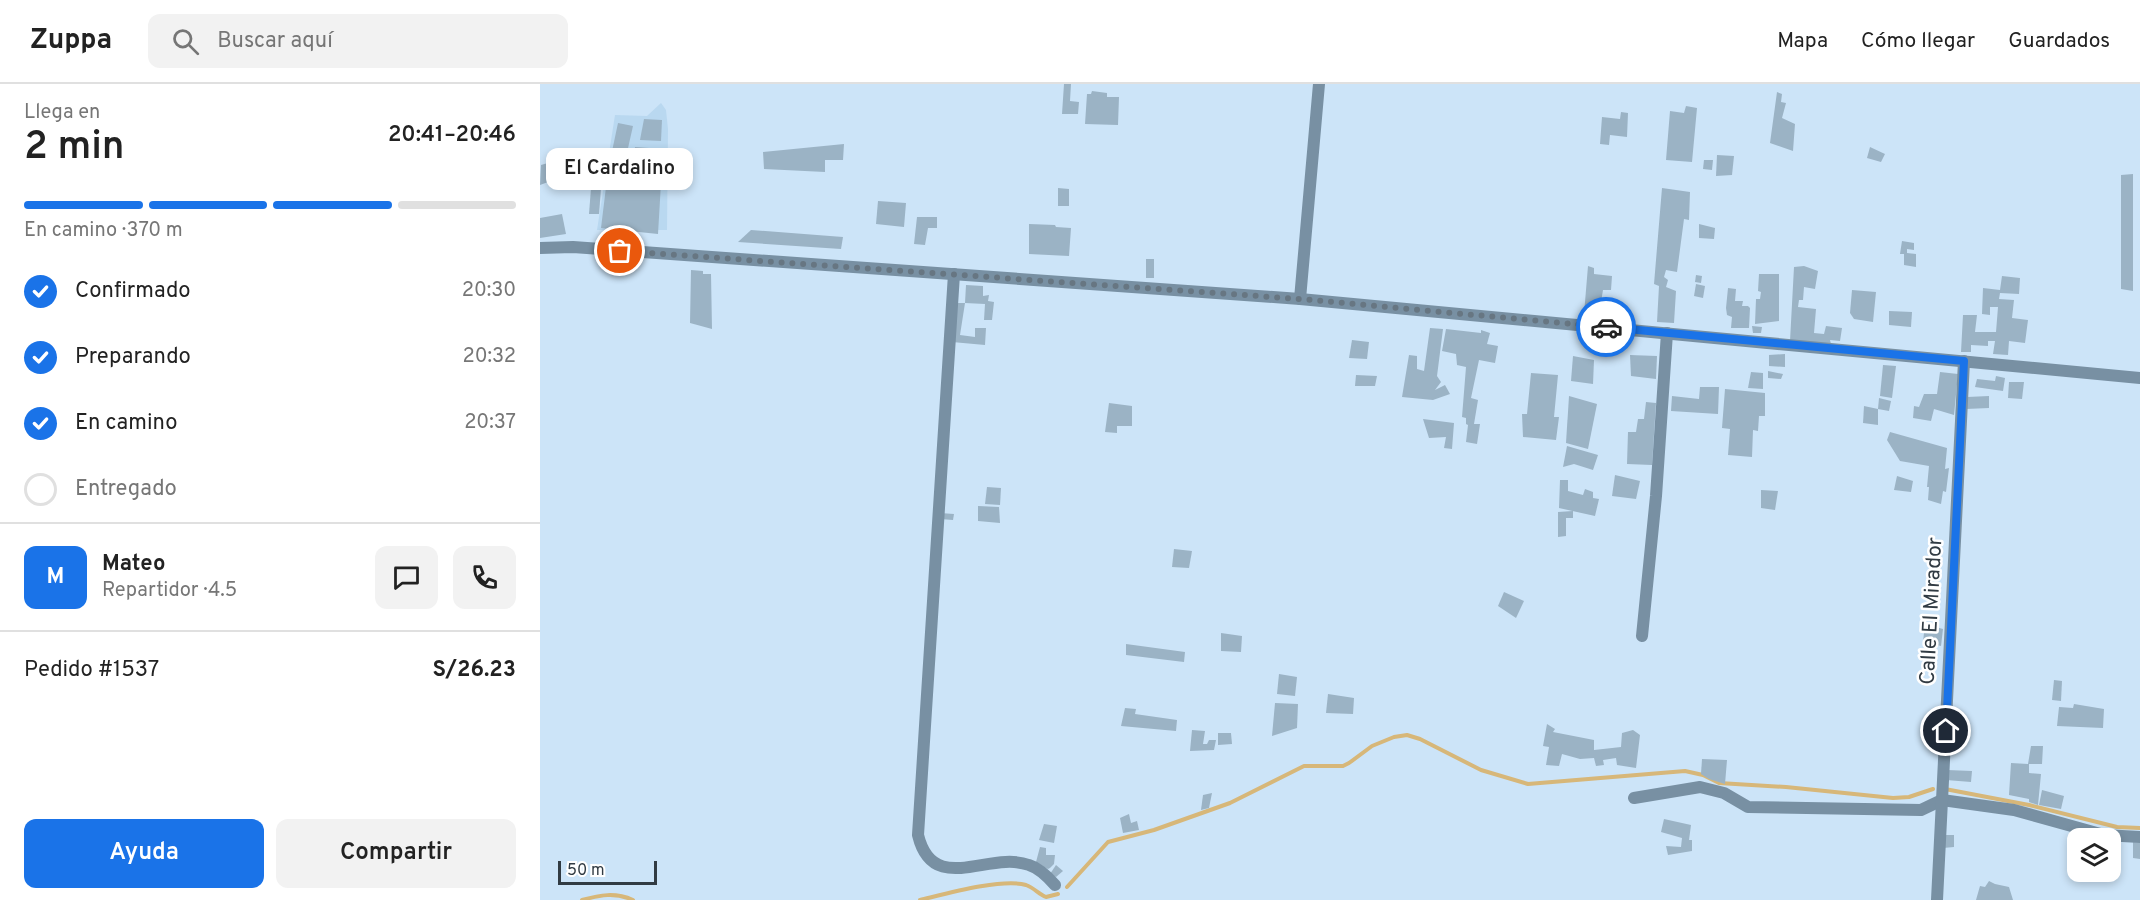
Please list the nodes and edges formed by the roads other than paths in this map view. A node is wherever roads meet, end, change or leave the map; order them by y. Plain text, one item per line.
1 (1319, 84) edge
2 (540, 248) edge
3 (954, 274) junction
4 (1300, 299) junction
5 (1667, 333) junction
6 (1964, 361) junction
7 (2140, 378) edge
8 (1642, 636) dead end
9 (1634, 798) dead end
10 (1942, 800) junction
11 (2140, 837) edge
12 (1055, 885) dead end
13 (1937, 900) edge

1 - 4 street
2 - 3 street
3 - 4 street
3 - 12 street
4 - 5 street
5 - 6 street
5 - 8 street
6 - 7 street
6 - 10 street, Calle El Mirador
9 - 10 street
10 - 11 street
10 - 13 street, Calle El Mirador

